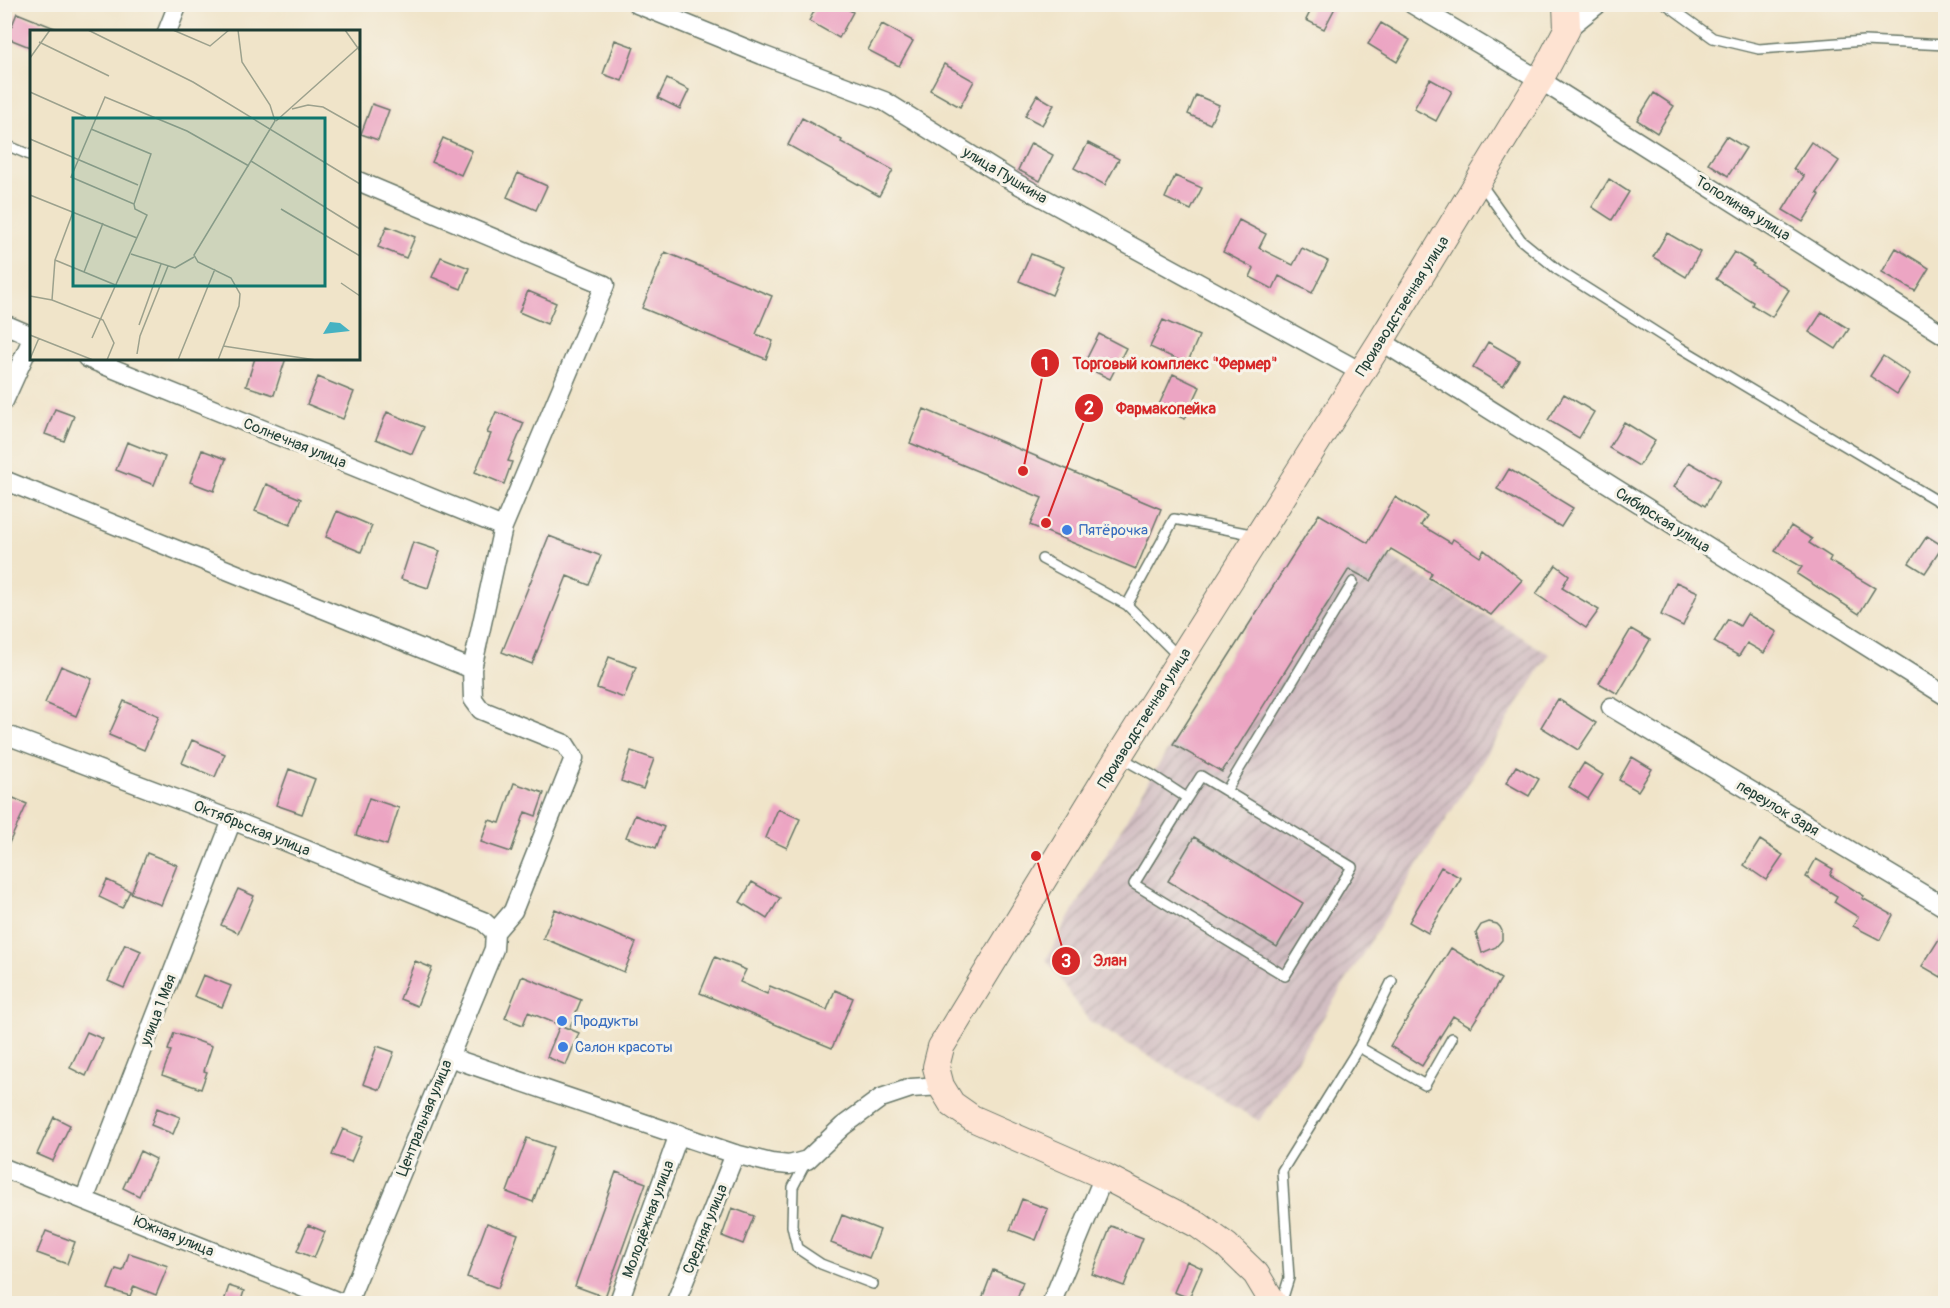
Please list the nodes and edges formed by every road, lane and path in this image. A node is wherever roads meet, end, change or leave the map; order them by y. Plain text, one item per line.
1 (178, 4) edge
2 (637, 4) edge
3 (1412, 4) edge
4 (1598, 4) edge
5 (1666, 4) edge
6 (1567, 17) edge
7 (168, 30) edge
8 (1946, 45) edge
9 (1540, 80) junction
10 (4, 144) edge
11 (30, 155) edge
12 (1479, 181) junction
13 (360, 183) edge
14 (4, 324) edge
15 (1946, 336) edge
16 (30, 337) edge
17 (1382, 341) junction
18 (30, 342) edge
19 (92, 360) edge
20 (1361, 372) junction
21 (4, 401) edge
22 (4, 480) edge
23 (1946, 506) edge
24 (503, 527) junction
25 (1259, 535) junction
26 (1042, 559) dead end
27 (1353, 582) dead end
28 (1127, 605) junction
29 (1180, 659) junction
30 (472, 669) junction
31 (1946, 696) edge
32 (1611, 707) dead end
33 (4, 734) edge
34 (1119, 756) junction
35 (1226, 791) junction
36 (1187, 798) junction
37 (232, 820) junction
38 (1946, 908) edge
39 (495, 932) junction
40 (1392, 981) dead end
41 (1452, 1038) dead end
42 (1359, 1047) junction
43 (449, 1057) junction
44 (941, 1086) junction
45 (679, 1134) junction
46 (735, 1154) junction
47 (807, 1160) junction
48 (4, 1168) edge
49 (1104, 1176) junction
50 (84, 1200) junction
51 (873, 1284) dead end
52 (346, 1304) edge
53 (618, 1304) edge
54 (675, 1304) edge
55 (1051, 1304) edge
56 (1274, 1304) edge
57 (1281, 1304) edge

1 - 7 street
2 - 20 street, улица Пушкина
3 - 9 street, Тополиная улица
4 - 6 street
5 - 8 lane
6 - 9 street, Производственная улица
9 - 12 street, Производственная улица
9 - 15 street, Тополиная улица
10 - 11 lane
12 - 17 street, Производственная улица
12 - 23 lane
13 - 24 street
14 - 16 street
17 - 20 street, Производственная улица
17 - 31 street, Сибирская улица
18 - 21 street
19 - 24 street, Солнечная улица
20 - 25 street, Производственная улица
22 - 30 street
24 - 30 street
25 - 28 lane
25 - 29 street, Производственная улица
26 - 28 lane
27 - 35 lane
28 - 29 lane
29 - 34 street, Производственная улица
30 - 39 street
32 - 38 street, переулок Заря
33 - 37 street, Октябрьская улица
34 - 36 lane
34 - 44 street, Производственная улица
35 - 36 lane
35 - 36 lane
37 - 39 street, Октябрьская улица
37 - 50 street, улица 1 Мая
39 - 43 street, Центральная улица
40 - 42 lane
41 - 42 lane
42 - 57 lane
43 - 45 street
43 - 52 street, Центральная улица
44 - 47 street
44 - 49 street
45 - 46 street
45 - 53 street, Молодёжная улица
46 - 47 street
46 - 54 street, Средняя улица
47 - 51 lane
48 - 50 street, Южная улица
49 - 55 street
49 - 56 street
50 - 52 street, Южная улица

